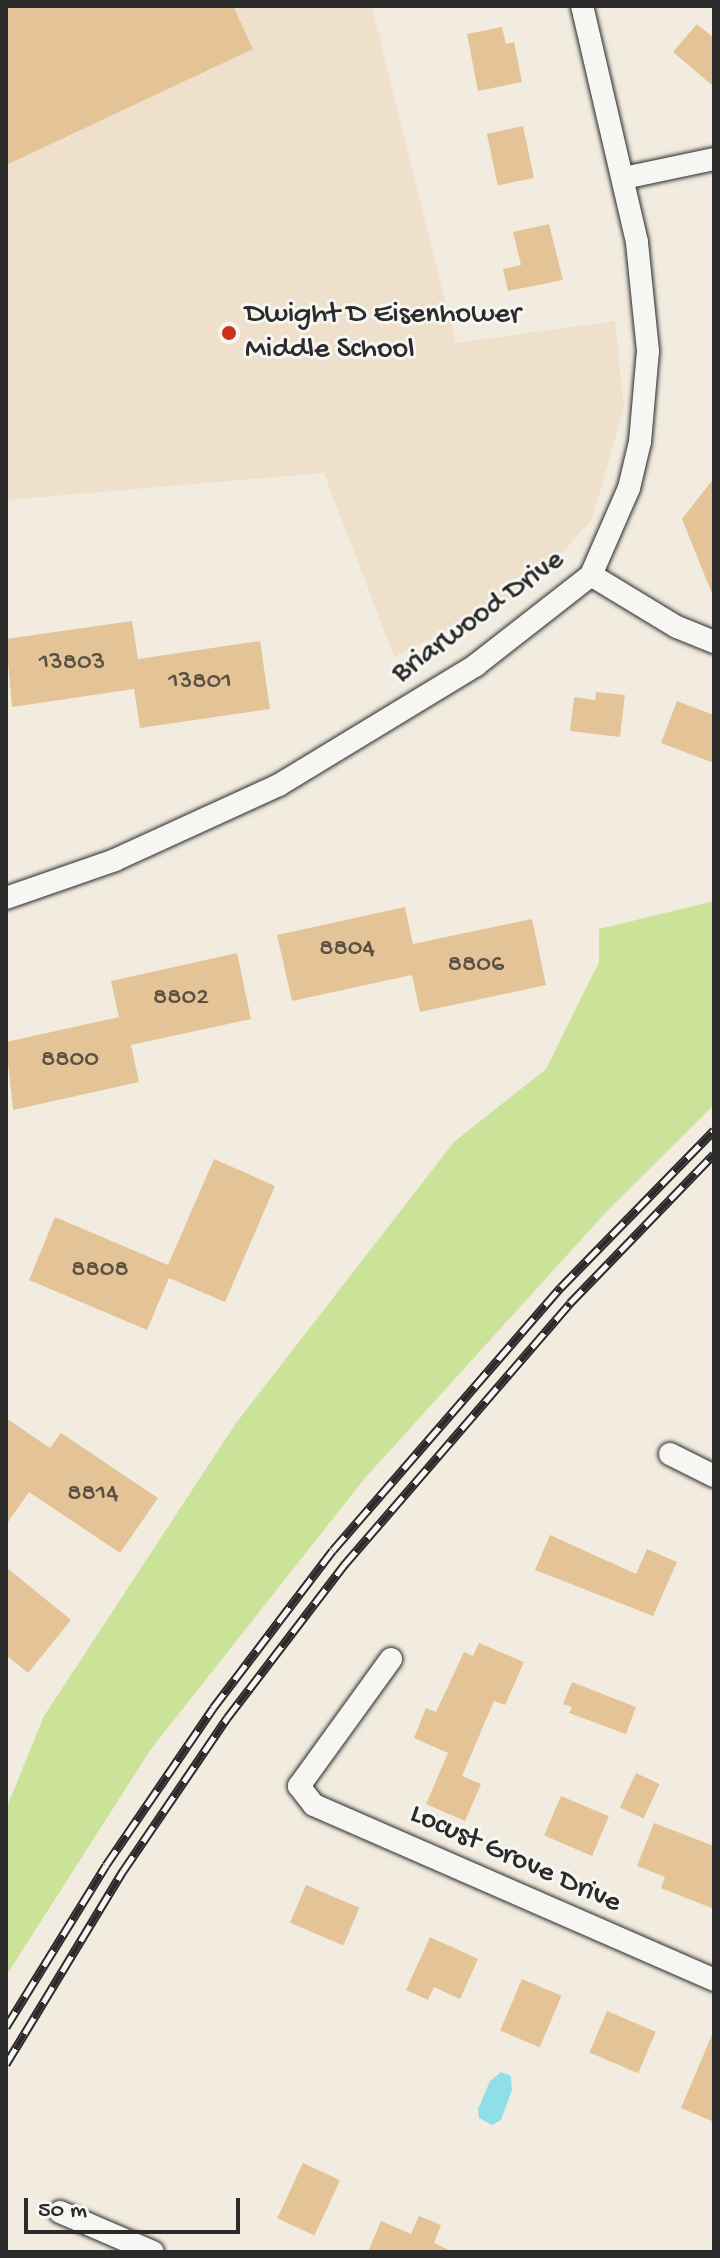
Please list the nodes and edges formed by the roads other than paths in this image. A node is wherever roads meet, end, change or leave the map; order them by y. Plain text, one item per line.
1 (582, 6) edge
2 (714, 159) edge
3 (624, 178) junction
4 (591, 575) junction
5 (714, 642) edge
6 (6, 898) edge
7 (670, 1454) dead end
8 (714, 1476) edge
9 (391, 1659) dead end
10 (714, 1980) edge
11 (60, 2212) dead end
12 (153, 2252) edge

1 - 3 street, Briarwood Drive
2 - 3 street
3 - 4 street, Briarwood Drive
4 - 5 street
4 - 6 street, Briarwood Drive
7 - 8 street
9 - 10 street, Locust Grove Drive
11 - 12 street

